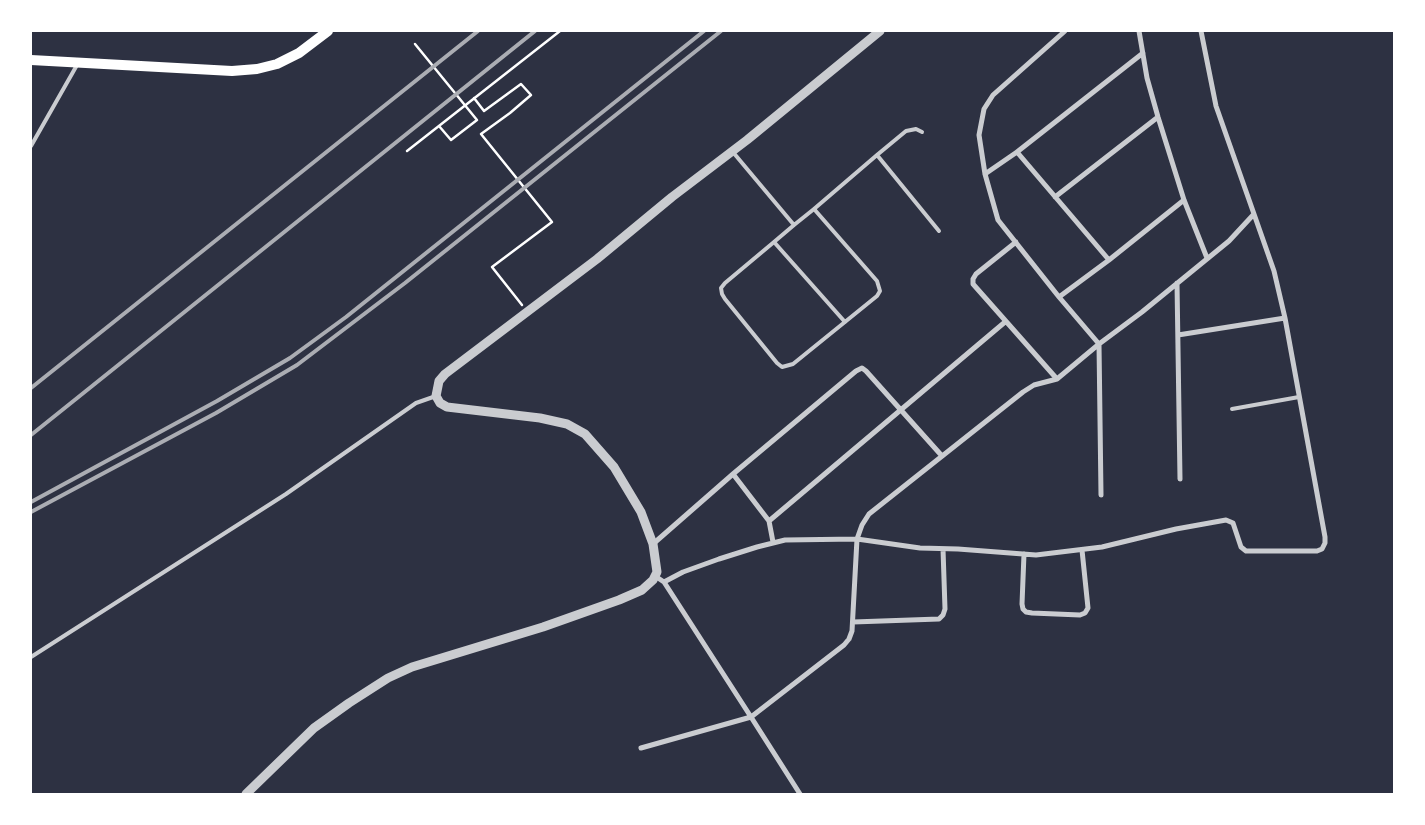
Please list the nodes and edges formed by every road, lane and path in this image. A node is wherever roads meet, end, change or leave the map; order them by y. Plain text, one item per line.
1 (328, 31) edge
2 (560, 31) edge
3 (880, 31) edge
4 (1065, 31) edge
5 (1139, 31) edge
6 (1201, 31) edge
7 (415, 44) dead end
8 (1143, 53) junction
9 (31, 60) edge
10 (78, 63) junction
11 (474, 98) junction
12 (1158, 117) junction
13 (438, 126) junction
14 (922, 132) dead end
15 (31, 146) edge
16 (407, 151) dead end
17 (732, 151) junction
18 (1017, 152) junction
19 (877, 155) junction
20 (986, 174) junction
21 (1055, 197) junction
22 (1184, 200) junction
23 (814, 209) junction
24 (1254, 214) junction
25 (794, 225) junction
26 (940, 231) dead end
27 (774, 242) junction
28 (1016, 242) junction
29 (1207, 258) junction
30 (1109, 260) junction
31 (1177, 283) junction
32 (1059, 297) junction
33 (527, 312) junction
34 (1285, 318) junction
35 (845, 322) junction
36 (1005, 322) junction
37 (1178, 335) junction
38 (1099, 344) junction
39 (1057, 379) junction
40 (436, 396) junction
41 (1299, 397) junction
42 (1232, 408) dead end
43 (900, 411) junction
44 (942, 456) junction
45 (733, 474) junction
46 (1180, 479) dead end
47 (1101, 495) dead end
48 (769, 521) junction
49 (857, 539) junction
50 (773, 542) junction
51 (653, 544) junction
52 (943, 548) junction
53 (1082, 550) junction
54 (1024, 554) junction
55 (655, 576) junction
56 (664, 582) junction
57 (853, 622) junction
58 (31, 657) edge
59 (751, 716) junction
60 (641, 748) dead end
61 (246, 794) edge
62 (800, 794) edge

1 - 10 main road
2 - 11 path
3 - 17 street
4 - 20 street
5 - 8 street
6 - 24 street
7 - 13 path
8 - 12 street
8 - 18 street
9 - 10 main road
10 - 15 lane
11 - 13 path
11 - 33 path
12 - 21 street
12 - 22 street
13 - 16 path
14 - 19 lane
17 - 25 lane
17 - 33 street
18 - 20 street
18 - 21 street
19 - 23 lane
19 - 26 lane
20 - 28 street
21 - 30 street
22 - 29 street
22 - 30 street
23 - 25 lane
23 - 35 lane
24 - 29 street
24 - 34 street
25 - 27 lane
27 - 35 lane
27 - 35 lane
28 - 32 street
28 - 36 street
29 - 31 street
30 - 32 street
31 - 37 street
31 - 38 street
32 - 38 street
33 - 40 street
34 - 37 street
34 - 41 street
36 - 39 street
36 - 43 street
37 - 46 street
38 - 39 street
38 - 47 street
39 - 44 street
40 - 51 street
40 - 58 lane
41 - 42 lane
41 - 53 street
43 - 44 street
43 - 45 street
43 - 48 street
44 - 49 street
45 - 48 street
45 - 51 street
48 - 50 street
49 - 50 street
49 - 52 street
49 - 57 street
50 - 56 street
51 - 55 street
52 - 54 street
52 - 57 street
53 - 54 street
53 - 54 street
55 - 56 street
55 - 61 street
56 - 59 street
57 - 59 street
59 - 60 street
59 - 62 street

